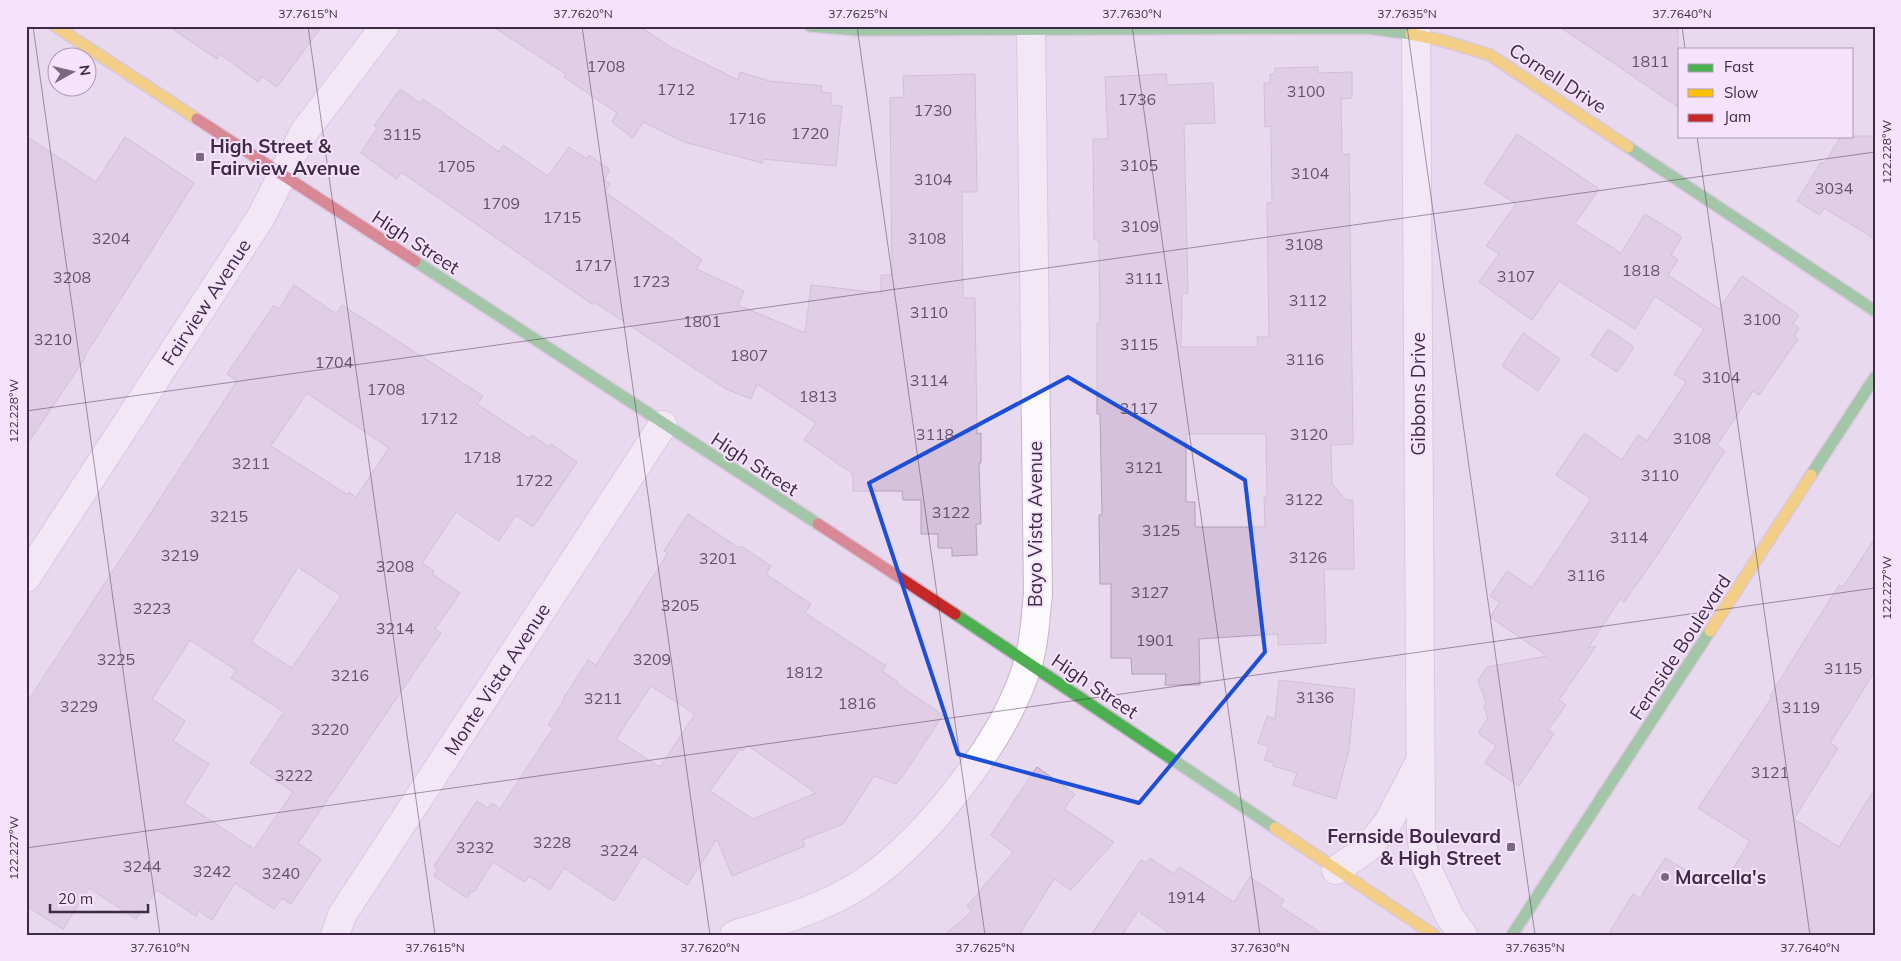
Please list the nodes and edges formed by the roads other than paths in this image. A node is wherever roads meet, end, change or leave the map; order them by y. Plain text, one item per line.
1 (55, 26) edge
2 (385, 26) edge
3 (810, 26) edge
4 (1031, 27) edge
5 (1416, 30) edge
6 (282, 175) junction
7 (1875, 311) edge
8 (1875, 377) edge
9 (663, 425) junction
10 (26, 578) edge
11 (1029, 662) junction
12 (1420, 761) junction
13 (1336, 870) junction
14 (335, 935) edge
15 (734, 935) edge
16 (1434, 935) edge
17 (1463, 935) edge
18 (1512, 935) edge

1 - 6 main road, High Street
2 - 6 street, Fairview Avenue
3 - 4 main road, Cornell Drive
4 - 5 main road, Cornell Drive
4 - 11 street, Bayo Vista Avenue
5 - 7 main road, Cornell Drive
5 - 12 street, Gibbons Drive
6 - 9 main road, High Street
6 - 10 street, Fairview Avenue
8 - 18 main road, Fernside Boulevard
9 - 11 main road, High Street
9 - 14 street, Monte Vista Avenue
11 - 13 main road, High Street
11 - 15 street, Bayo Vista Avenue
12 - 13 street, Gibbons Drive
12 - 17 street, Gibbons Drive
13 - 16 main road, High Street

